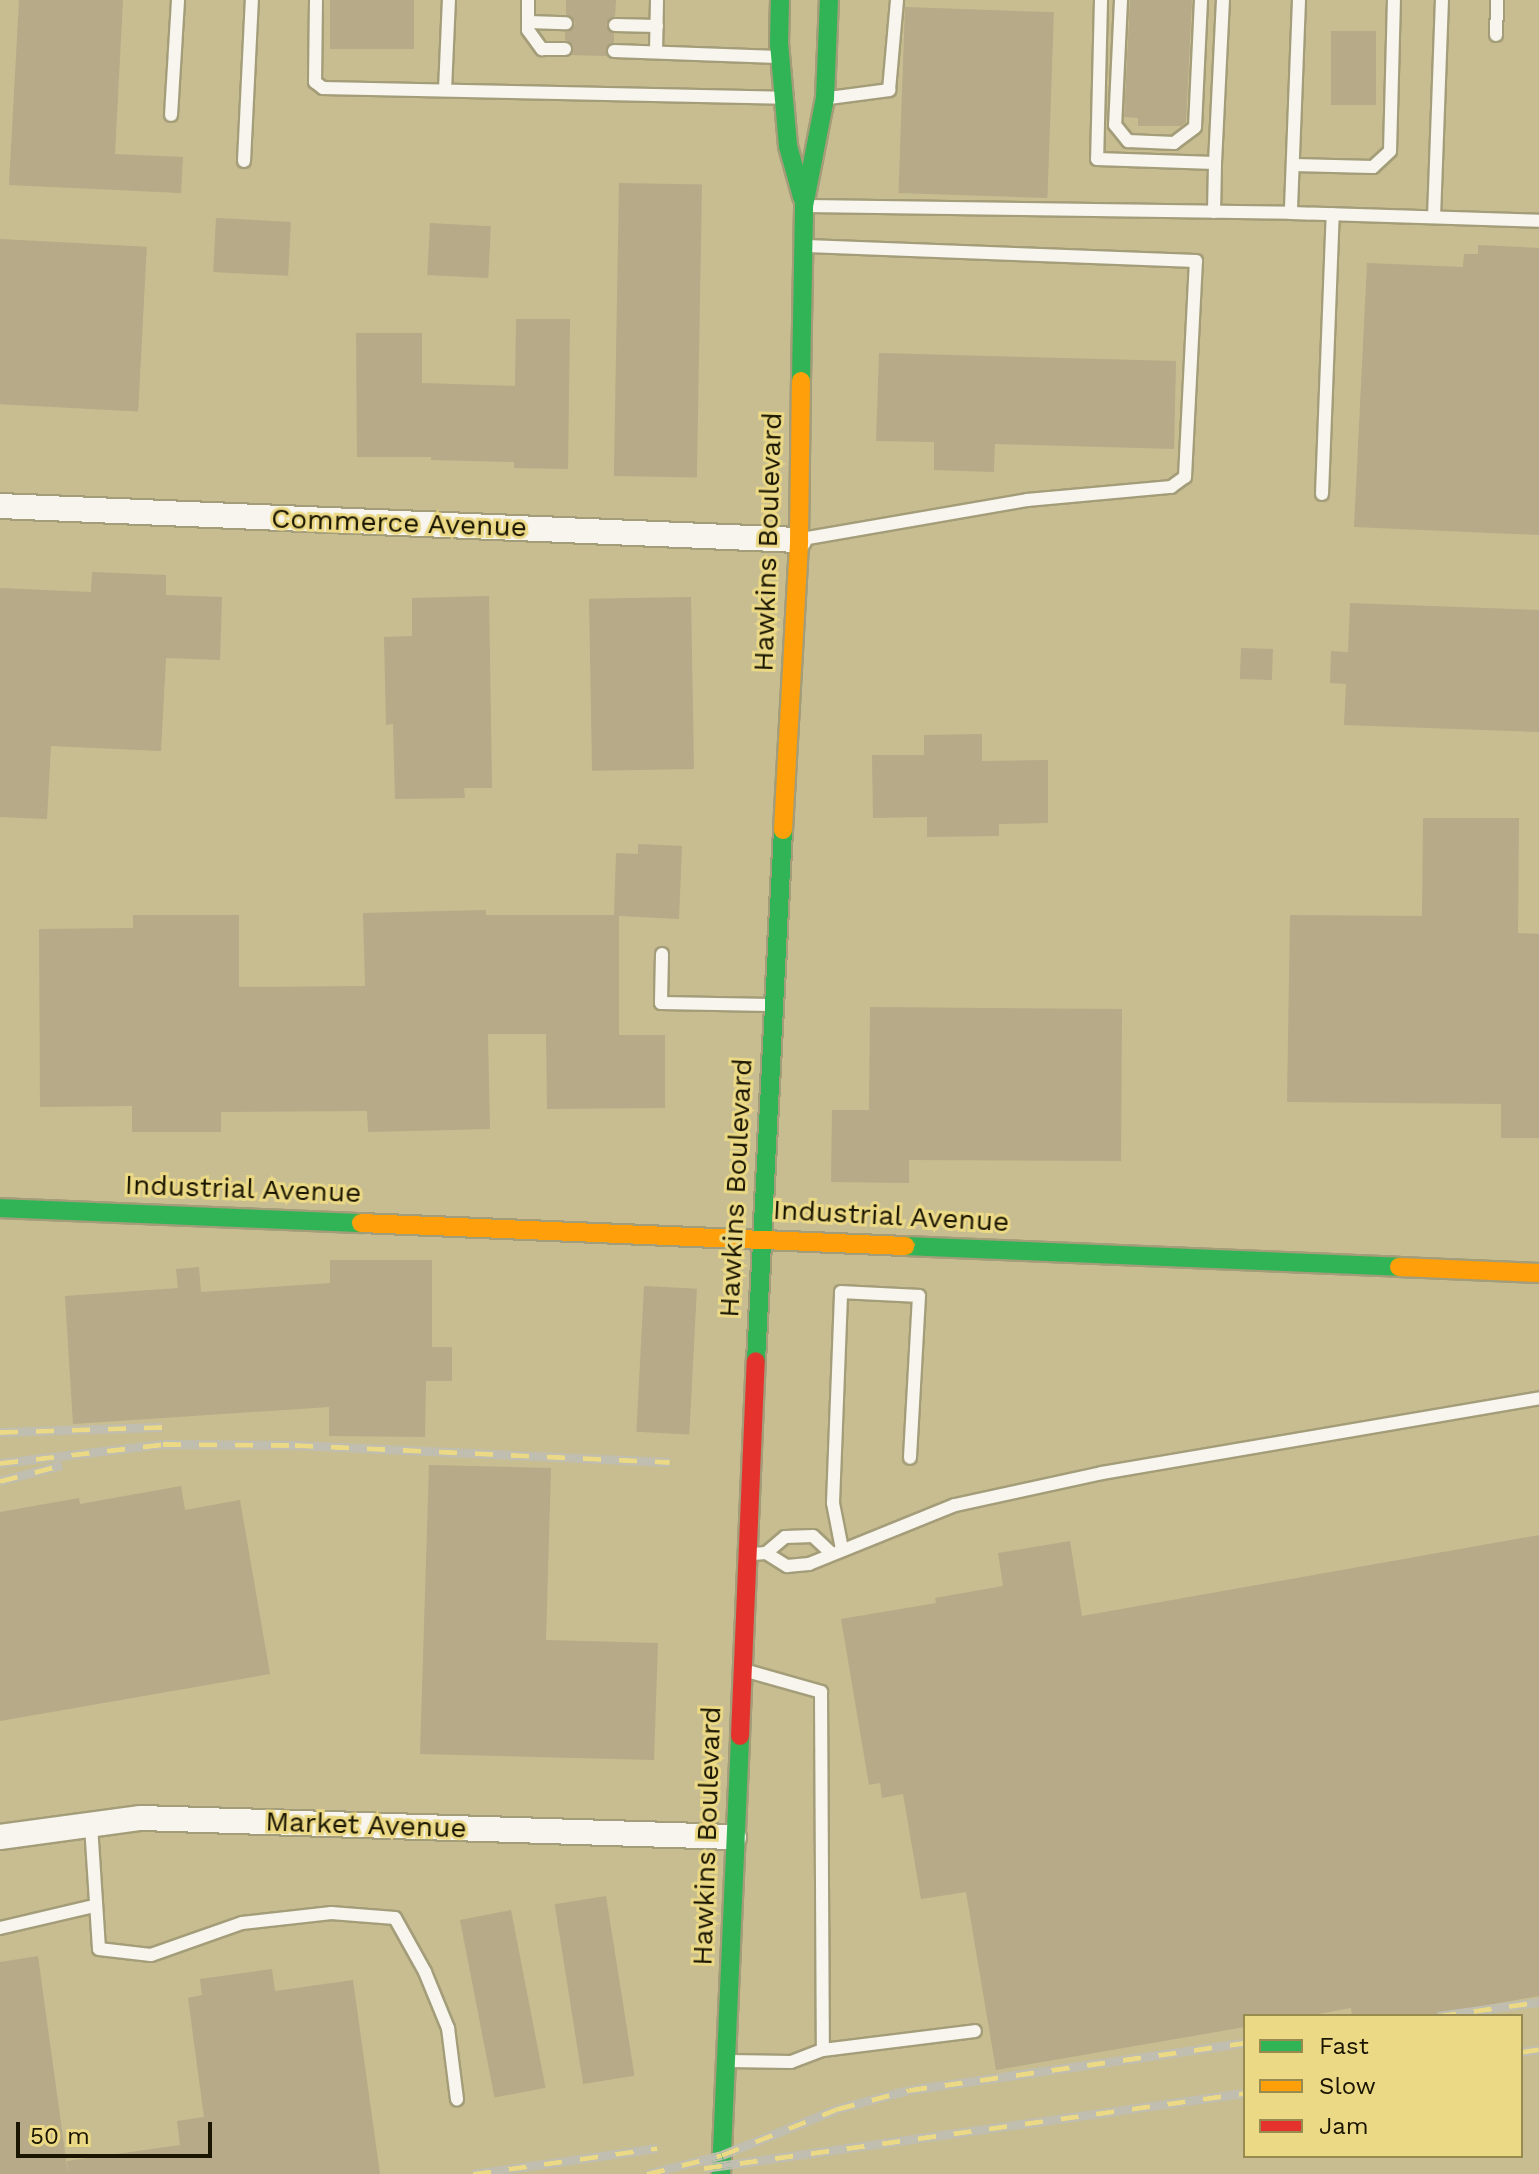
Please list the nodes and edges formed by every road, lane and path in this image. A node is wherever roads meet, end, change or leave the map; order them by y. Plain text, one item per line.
1 (178, 0) edge
2 (252, 0) edge
3 (316, 0) edge
4 (449, 0) edge
5 (528, 0) edge
6 (657, 0) edge
7 (780, 0) edge
8 (829, 0) edge
9 (897, 0) edge
10 (1101, 0) edge
11 (1121, 0) edge
12 (1201, 0) edge
13 (1223, 0) edge
14 (1299, 0) edge
15 (1394, 0) edge
16 (1442, 0) edge
17 (1497, 0) edge
18 (528, 22) junction
19 (566, 23) dead end
20 (615, 25) dead end
21 (657, 26) junction
22 (1496, 35) dead end
23 (565, 49) dead end
24 (614, 51) dead end
25 (656, 52) junction
26 (780, 57) junction
27 (445, 90) junction
28 (784, 98) junction
29 (825, 98) junction
30 (171, 115) dead end
31 (244, 161) dead end
32 (1215, 163) junction
33 (1294, 165) junction
34 (804, 206) junction
35 (1214, 212) junction
36 (1291, 213) junction
37 (1333, 214) junction
38 (1434, 217) junction
39 (1539, 221) edge
40 (803, 246) junction
41 (1322, 494) dead end
42 (0, 506) edge
43 (799, 540) junction
44 (662, 954) dead end
45 (774, 1005) junction
46 (0, 1208) edge
47 (761, 1238) junction
48 (1539, 1273) edge
49 (1539, 1398) edge
50 (910, 1458) dead end
51 (836, 1551) junction
52 (766, 1553) junction
53 (747, 1554) junction
54 (742, 1670) junction
55 (91, 1825) junction
56 (0, 1837) edge
57 (734, 1837) junction
58 (94, 1906) junction
59 (0, 1928) edge
60 (975, 2031) dead end
61 (823, 2050) junction
62 (725, 2061) junction
63 (457, 2099) dead end
64 (721, 2174) edge

1 - 30 lane
2 - 31 lane
3 - 27 lane
4 - 27 lane
5 - 18 lane
6 - 21 lane
7 - 26 main road, Hawkins Boulevard
8 - 29 main road, Hawkins Boulevard
9 - 29 lane
10 - 32 lane
11 - 12 lane
13 - 32 lane
14 - 33 lane
15 - 33 lane
16 - 38 lane
17 - 22 lane
18 - 19 lane
18 - 23 lane
20 - 21 lane
21 - 25 lane
24 - 25 lane
25 - 26 lane
26 - 28 main road, Hawkins Boulevard
27 - 28 lane
28 - 34 main road, Hawkins Boulevard
29 - 34 main road, Hawkins Boulevard
32 - 35 lane
33 - 36 lane
34 - 35 lane
34 - 40 main road, Hawkins Boulevard
35 - 36 lane
36 - 37 lane
37 - 38 lane
37 - 41 lane
38 - 39 lane
40 - 43 main road, Hawkins Boulevard
40 - 43 lane
42 - 43 street, Commerce Avenue
43 - 45 main road, Hawkins Boulevard
44 - 45 lane
45 - 47 main road, Hawkins Boulevard
46 - 47 main road, Industrial Avenue
47 - 48 main road, Industrial Avenue
47 - 53 main road, Hawkins Boulevard
49 - 51 lane
50 - 51 lane
51 - 52 lane
51 - 52 lane
52 - 53 lane
53 - 54 main road, Hawkins Boulevard
54 - 57 main road, Hawkins Boulevard
54 - 61 lane
55 - 56 street, Market Avenue
55 - 57 street, Market Avenue
55 - 58 lane
57 - 62 main road, Hawkins Boulevard
58 - 59 lane
58 - 63 lane
60 - 61 lane
61 - 62 lane
62 - 64 main road, Hawkins Boulevard

